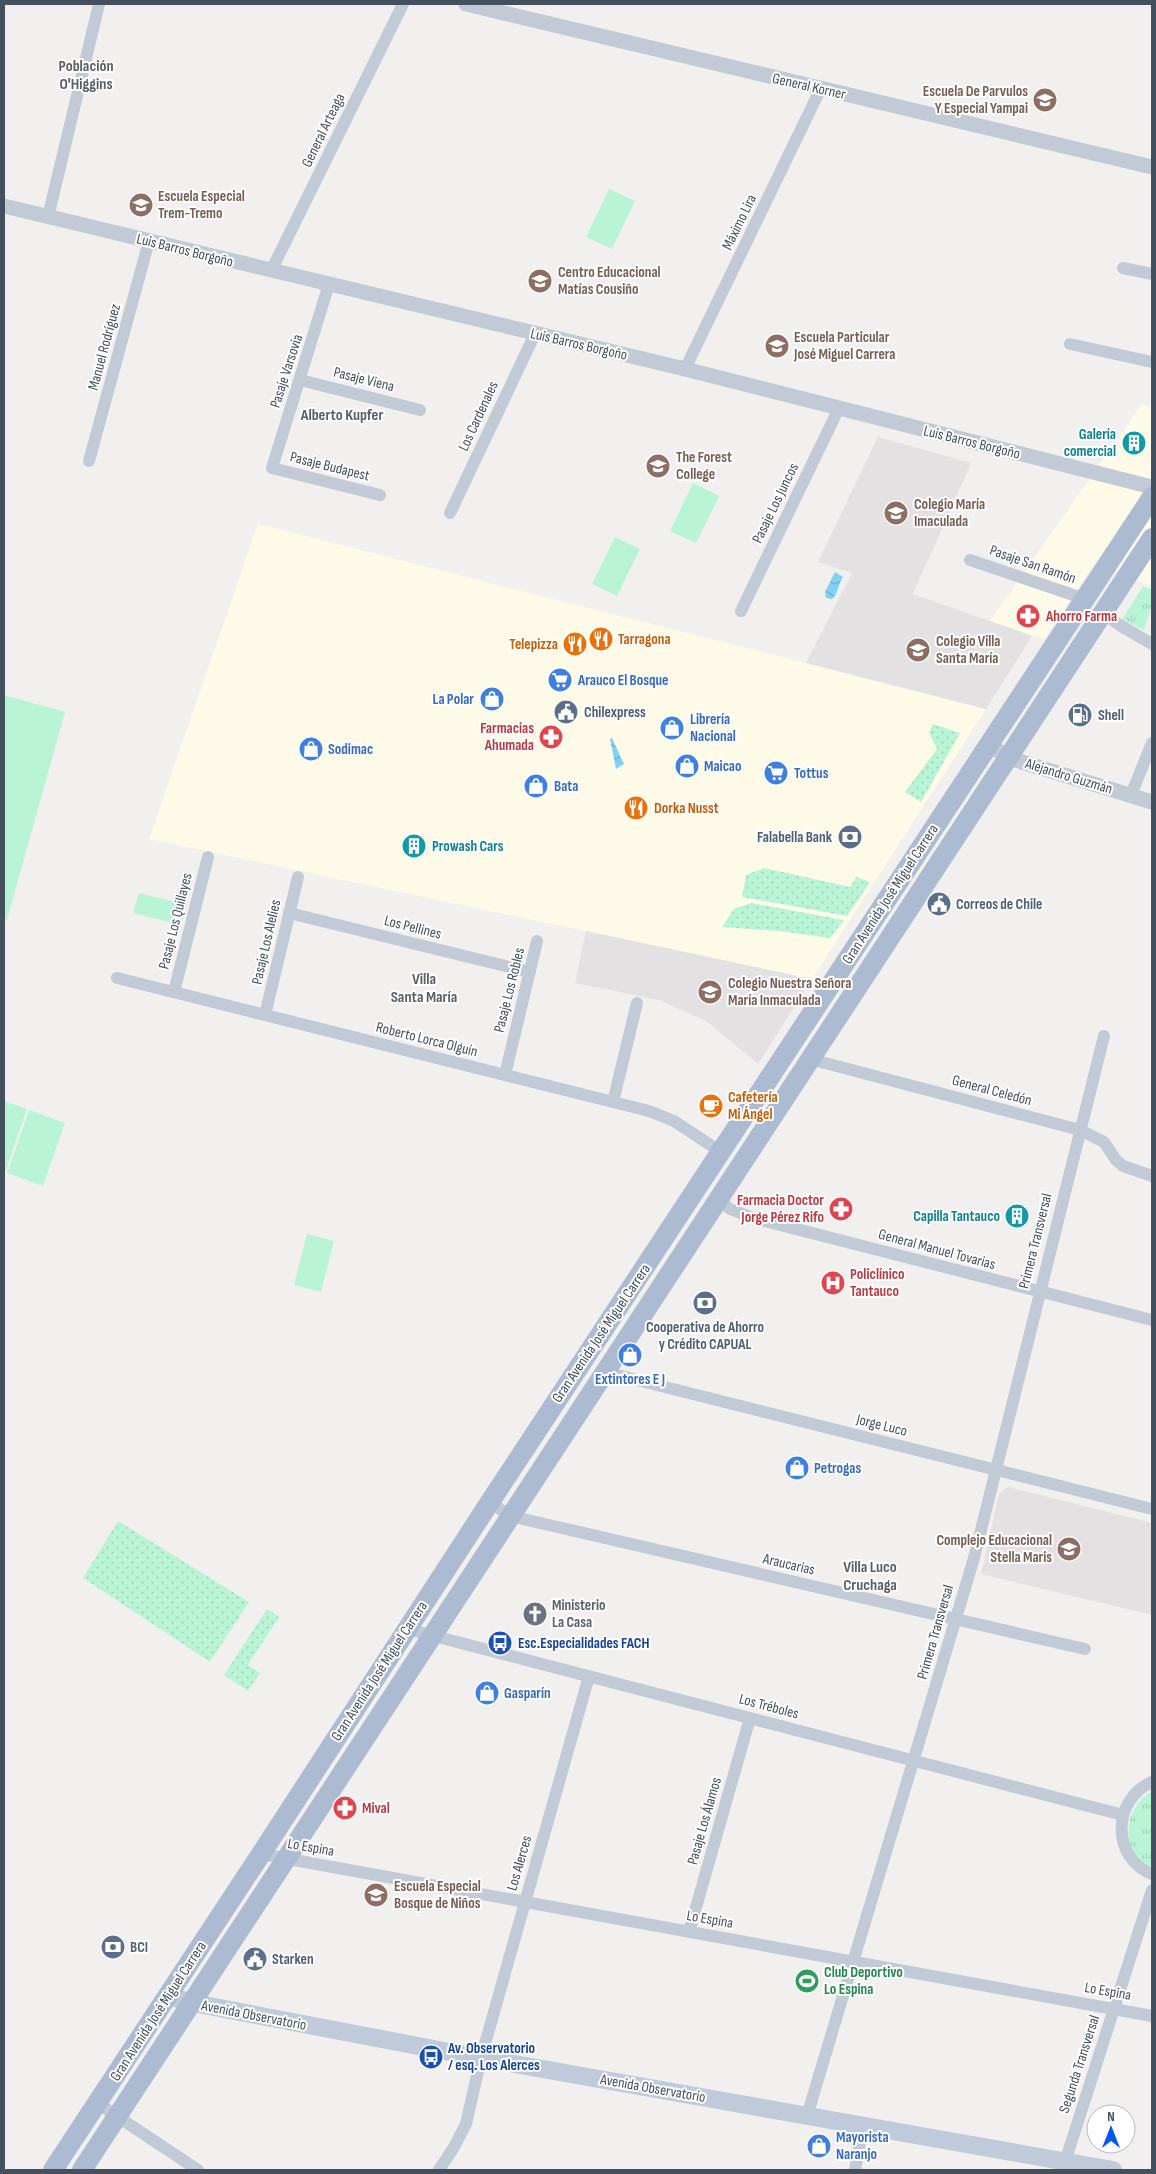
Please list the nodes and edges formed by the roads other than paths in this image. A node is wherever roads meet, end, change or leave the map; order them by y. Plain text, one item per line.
1 (99, 4) edge
2 (403, 4) edge
3 (466, 4) edge
4 (821, 88) junction
5 (1152, 167) edge
6 (4, 206) edge
7 (48, 217) junction
8 (150, 241) junction
9 (1123, 268) dead end
10 (271, 270) junction
11 (1152, 274) edge
12 (329, 284) junction
13 (535, 334) junction
14 (1070, 344) dead end
15 (1152, 362) edge
16 (685, 369) junction
17 (300, 380) junction
18 (839, 408) junction
19 (420, 410) dead end
20 (89, 461) dead end
21 (272, 468) joint
22 (1152, 487) edge
23 (380, 495) dead end
24 (1152, 497) edge
25 (450, 513) dead end
26 (1152, 538) edge
27 (970, 560) dead end
28 (1085, 599) junction
29 (741, 611) dead end
30 (1103, 613) junction
31 (1152, 644) edge
32 (1152, 743) edge
33 (988, 744) junction
34 (1009, 758) junction
35 (1131, 795) junction
36 (1152, 802) edge
37 (208, 857) dead end
38 (298, 876) dead end
39 (289, 913) junction
40 (538, 941) dead end
41 (530, 972) junction
42 (117, 978) dead end
43 (174, 992) junction
44 (637, 1003) dead end
45 (265, 1015) junction
46 (1104, 1036) dead end
47 (810, 1059) junction
48 (505, 1075) junction
49 (613, 1102) junction
50 (1080, 1130) junction
51 (720, 1152) junction
52 (1152, 1176) edge
53 (718, 1199) junction
54 (1039, 1292) junction
55 (1152, 1320) edge
56 (605, 1372) junction
57 (996, 1470) junction
58 (490, 1502) junction
59 (1152, 1509) edge
60 (510, 1516) junction
61 (956, 1619) junction
62 (407, 1629) junction
63 (432, 1635) junction
64 (1085, 1649) dead end
65 (589, 1676) junction
66 (750, 1718) junction
67 (914, 1761) junction
68 (1152, 1782) edge
69 (1123, 1815) junction
70 (261, 1854) junction
71 (288, 1859) junction
72 (1152, 1874) edge
73 (1152, 1890) edge
74 (525, 1902) junction
75 (689, 1932) junction
76 (853, 1962) junction
77 (168, 1996) junction
78 (193, 2003) junction
79 (1114, 2009) junction
80 (1152, 2016) edge
81 (481, 2058) junction
82 (97, 2103) junction
83 (807, 2116) junction
84 (117, 2117) junction
85 (863, 2126) junction
86 (1065, 2162) junction
87 (53, 2170) edge
88 (82, 2170) edge
89 (198, 2170) edge
90 (438, 2170) edge
91 (855, 2170) edge
92 (1108, 2170) edge

1 - 7 street
2 - 10 street, General Arteaga
3 - 4 street, General Korner
4 - 5 street, General Korner
4 - 16 street, Máximo Lira
6 - 7 street, Luis Barros Borgoño
7 - 8 street, Luis Barros Borgoño
8 - 10 street, Luis Barros Borgoño
8 - 20 street, Manuel Rodríguez
9 - 11 street
10 - 12 street, Luis Barros Borgoño
12 - 13 street, Luis Barros Borgoño
12 - 17 street, Pasaje Varsovia
13 - 16 street, Luis Barros Borgoño
13 - 25 street, Los Cardenales
14 - 15 street
16 - 18 street, Luis Barros Borgoño
17 - 19 street, Pasaje Viena
17 - 21 street, Pasaje Varsovia
18 - 22 street, Luis Barros Borgoño
18 - 29 street, Pasaje Los Juncos
21 - 23 street, Pasaje Budapest
24 - 28 main road, Gran Avenida José Miguel Carrera
26 - 30 main road, Gran Avenida José Miguel Carrera
27 - 28 street, Pasaje San Ramón
28 - 33 main road, Gran Avenida José Miguel Carrera
30 - 31 street
30 - 34 main road, Gran Avenida José Miguel Carrera
32 - 35 street
33 - 34 street, Alejandro Guzmán
33 - 51 main road, Gran Avenida José Miguel Carrera
34 - 35 street, Alejandro Guzmán
34 - 47 main road, Gran Avenida José Miguel Carrera
35 - 36 street, Alejandro Guzmán
37 - 43 street, Pasaje Los Quillayes
38 - 39 street, Pasaje Los Alelies
39 - 41 street, Los Pellines
39 - 45 street, Pasaje Los Alelies
40 - 41 street, Pasaje Los Robles
41 - 48 street, Pasaje Los Robles
42 - 43 street, Roberto Lorca Olguín
43 - 45 street, Roberto Lorca Olguín
44 - 49 street
45 - 48 street, Roberto Lorca Olguín
46 - 50 street, Primera Transversal
47 - 50 street, General Celedón
47 - 53 main road, Gran Avenida José Miguel Carrera
48 - 49 street, Roberto Lorca Olguín
49 - 51 street, Roberto Lorca Olguín
50 - 52 street, General Celedón
50 - 54 street, Primera Transversal
51 - 58 main road, Gran Avenida José Miguel Carrera
53 - 54 street, General Manuel Tovarias
53 - 56 main road, Gran Avenida José Miguel Carrera
54 - 55 street, General Manuel Tovarias
54 - 57 street, Primera Transversal
56 - 57 street, Jorge Luco
56 - 60 main road, Gran Avenida José Miguel Carrera
57 - 59 street, Jorge Luco
57 - 61 street, Primera Transversal
58 - 60 street, Araucarias
58 - 62 main road, Gran Avenida José Miguel Carrera
60 - 61 street, Araucarias
60 - 63 main road, Gran Avenida José Miguel Carrera
61 - 64 street, Araucarias
61 - 67 street, Primera Transversal
62 - 63 street, Los Tréboles
62 - 70 main road, Gran Avenida José Miguel Carrera
63 - 65 street, Los Tréboles
63 - 71 main road, Gran Avenida José Miguel Carrera
65 - 66 street, Los Tréboles
65 - 74 street, Los Alerces
66 - 67 street, Los Tréboles
66 - 75 street, Pasaje Los Álamos
67 - 69 street, Los Tréboles
67 - 76 street, Primera Transversal
68 - 69 street
69 - 72 street
70 - 71 street, Lo Espina
70 - 77 main road, Gran Avenida José Miguel Carrera
71 - 74 street, Lo Espina
71 - 78 main road, Gran Avenida José Miguel Carrera
73 - 79 street, Segunda Transversal
74 - 75 street, Lo Espina
74 - 81 street, Los Alerces
75 - 76 street, Lo Espina
76 - 79 street, Lo Espina
76 - 83 street, Primera Transversal
77 - 78 main road, Avenida Observatorio
77 - 82 main road, Gran Avenida José Miguel Carrera
78 - 81 main road, Avenida Observatorio
78 - 84 main road, Gran Avenida José Miguel Carrera
79 - 80 street, Lo Espina
79 - 86 street, Segunda Transversal
81 - 83 main road, Avenida Observatorio
81 - 90 street, Los Alerces
82 - 84 street
82 - 87 main road, Gran Avenida José Miguel Carrera
83 - 85 main road, Avenida Observatorio
84 - 88 main road, Gran Avenida José Miguel Carrera
84 - 89 street
85 - 86 main road, Avenida Observatorio
85 - 91 street
86 - 92 main road, Avenida Observatorio

